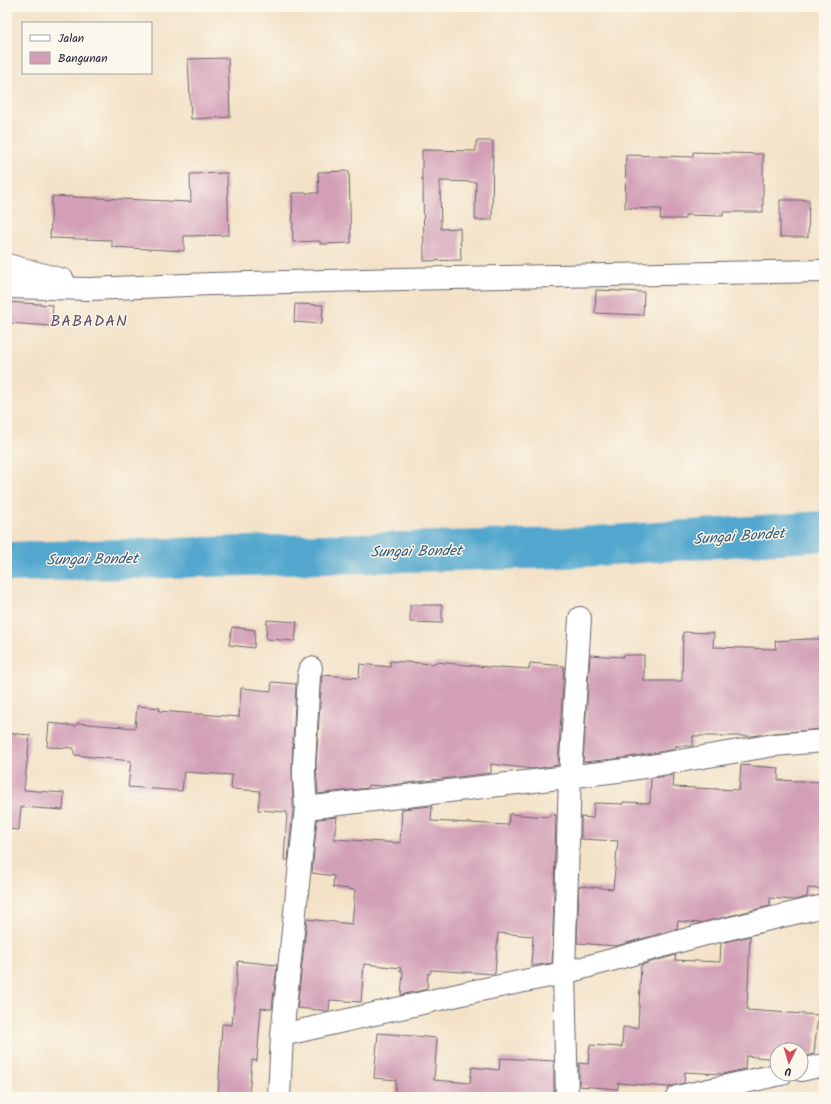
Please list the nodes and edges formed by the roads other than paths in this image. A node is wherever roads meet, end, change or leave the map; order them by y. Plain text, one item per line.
1 (7, 265) edge
2 (824, 271) edge
3 (7, 287) edge
4 (90, 289) junction
5 (580, 618) dead end
6 (311, 668) dead end
7 (824, 741) edge
8 (570, 776) junction
9 (306, 808) junction
10 (824, 906) edge
11 (564, 973) junction
12 (282, 1035) junction
13 (824, 1065) edge
14 (809, 1068) edge
15 (769, 1077) edge
16 (279, 1097) edge
17 (567, 1097) edge
18 (677, 1097) edge

1 - 4 street
2 - 4 street
3 - 4 street
5 - 8 street
6 - 9 street
7 - 8 street
8 - 9 street
8 - 11 street
9 - 12 street
10 - 11 street
11 - 12 street
11 - 17 street
12 - 16 street
13 - 14 street
15 - 18 street

